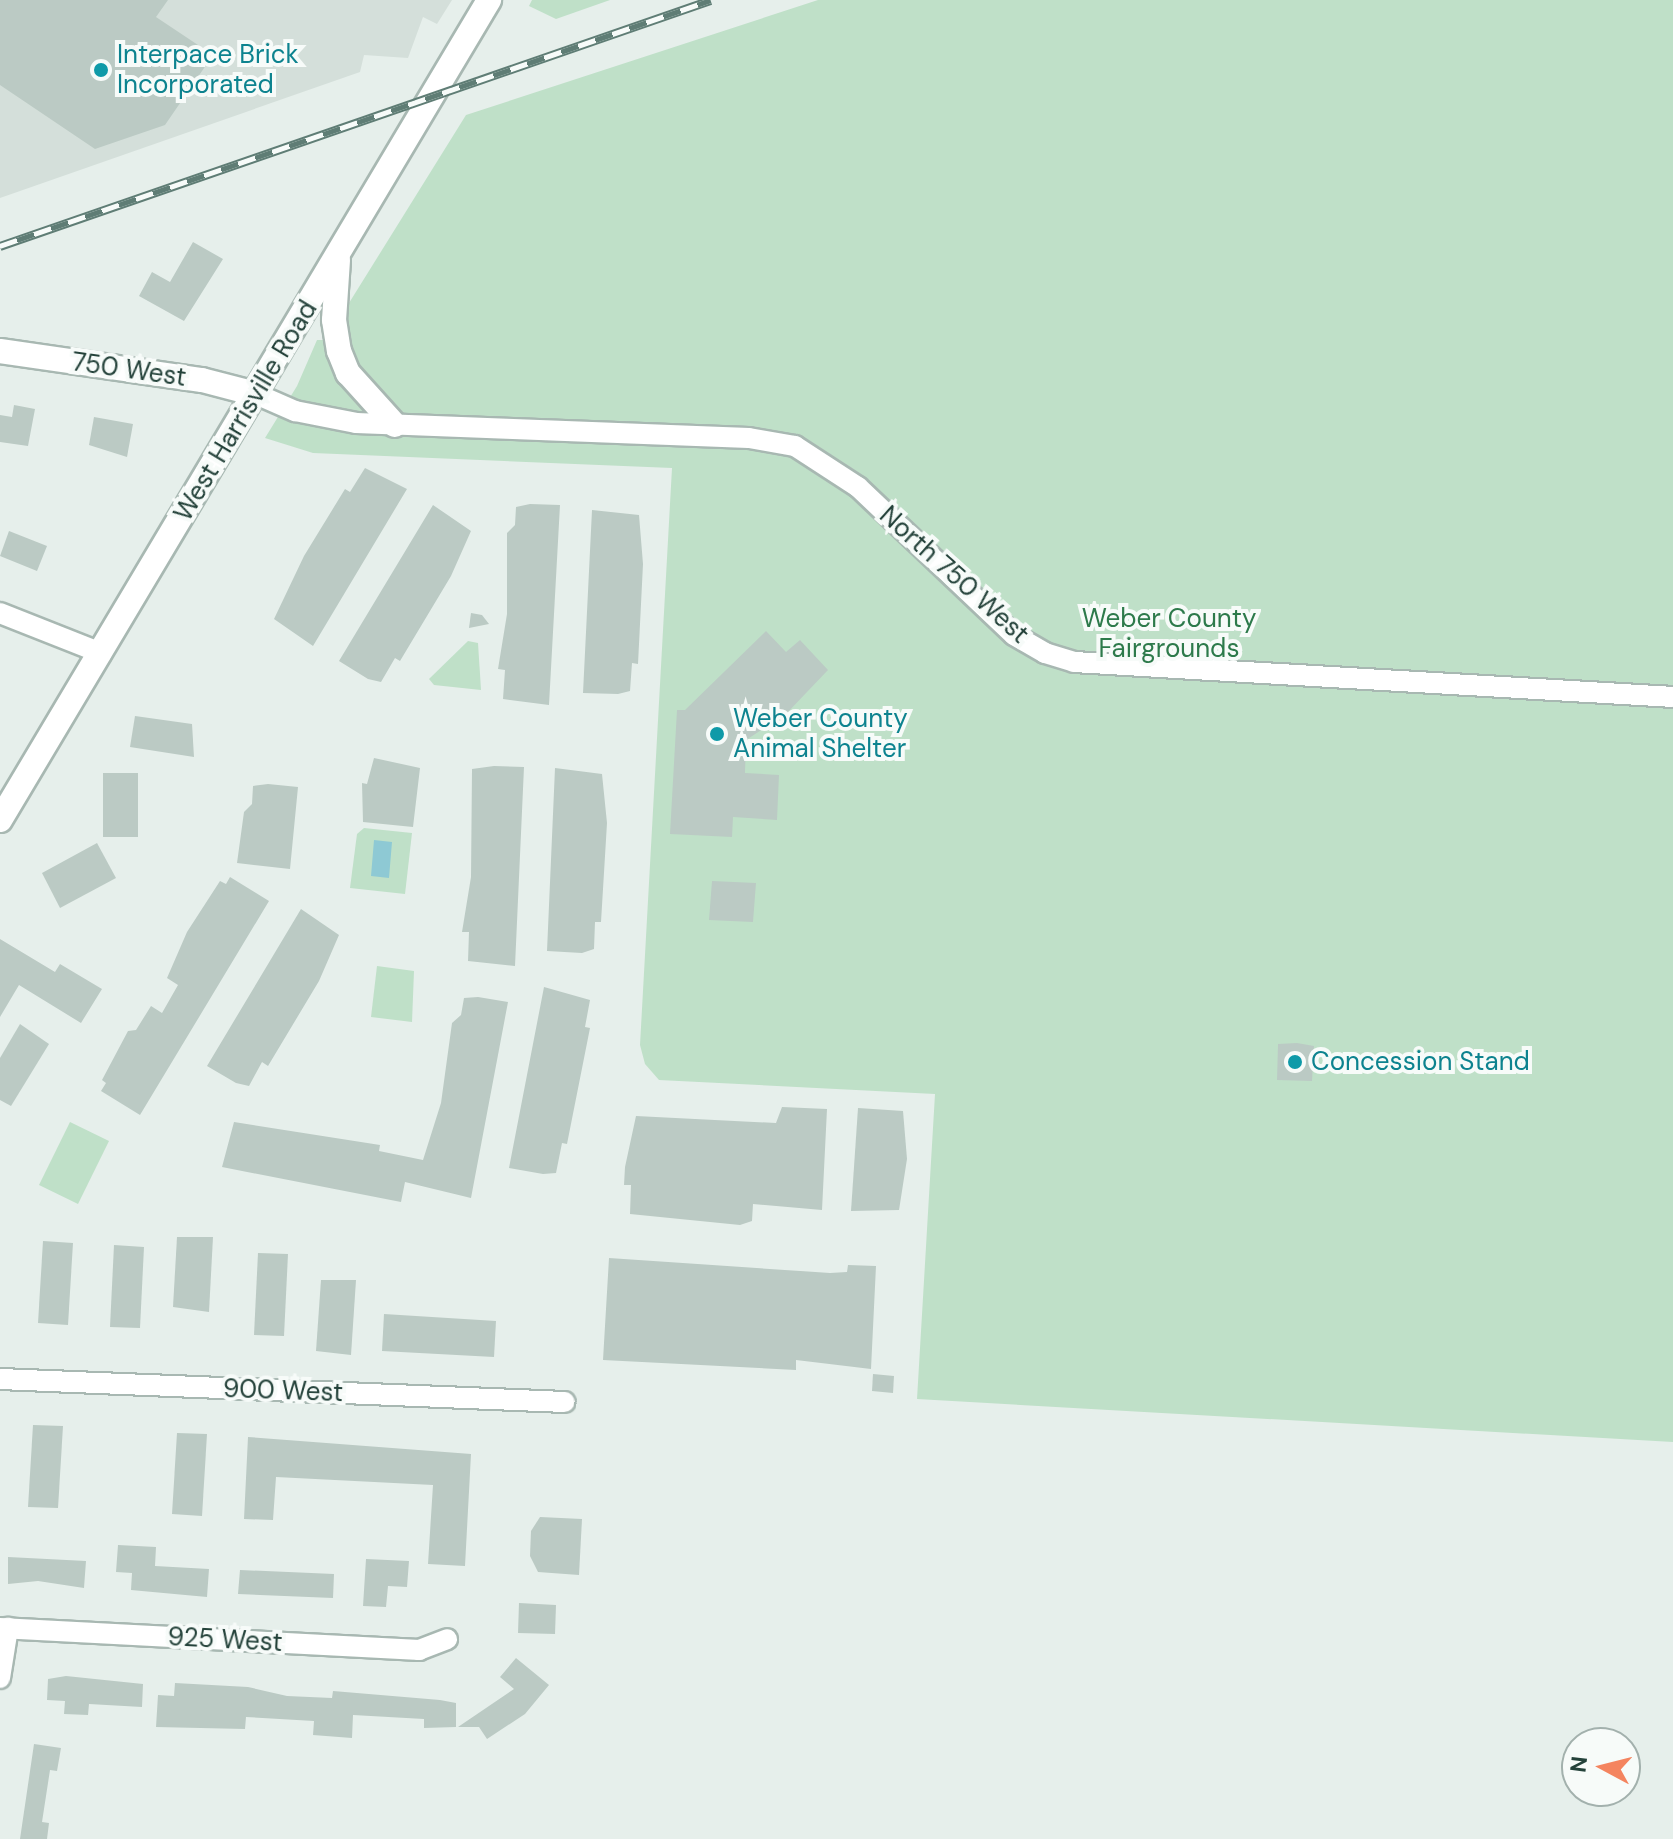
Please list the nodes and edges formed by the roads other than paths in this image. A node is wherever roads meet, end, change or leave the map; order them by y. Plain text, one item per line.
1 (489, 0) edge
2 (338, 257) junction
3 (0, 351) edge
4 (256, 394) junction
5 (395, 425) junction
6 (0, 613) edge
7 (101, 653) junction
8 (1673, 697) edge
9 (0, 820) edge
10 (0, 1379) edge
11 (565, 1402) dead end
12 (4, 1628) edge
13 (447, 1639) dead end
14 (0, 1678) edge

1 - 2 main road, West Harrisville Road
2 - 4 main road, West Harrisville Road
2 - 5 main road
3 - 4 main road, 750 West
4 - 5 street, North 750 West
4 - 7 main road, West Harrisville Road
5 - 8 street, North 750 West
6 - 7 street
7 - 9 main road, West Harrisville Road
10 - 11 street, 900 West
12 - 13 street, 925 West
12 - 14 street

